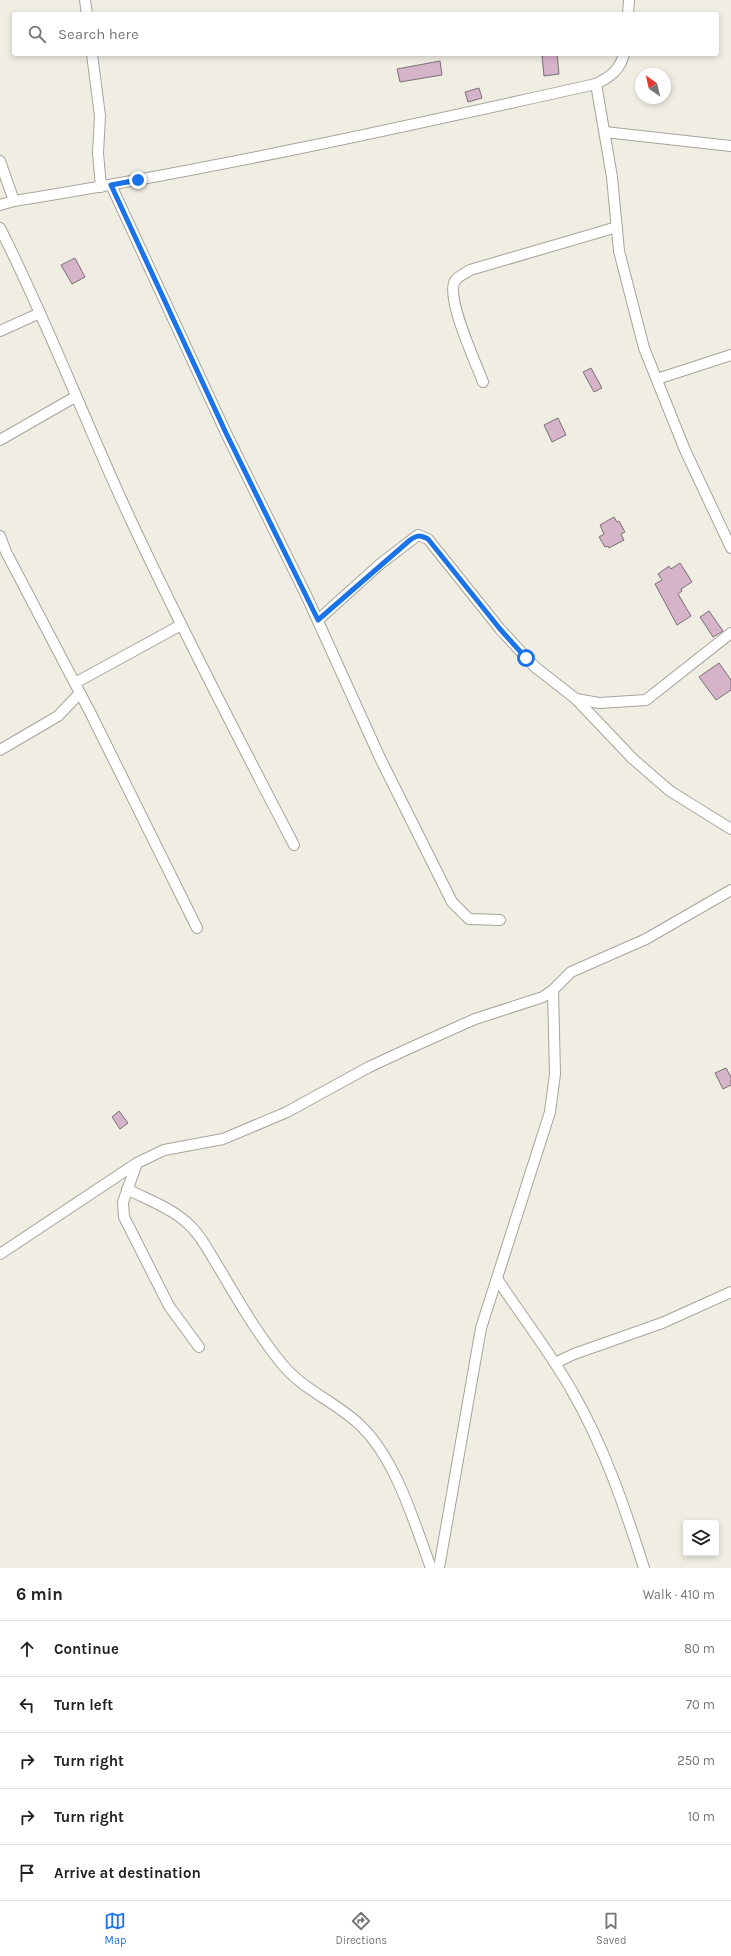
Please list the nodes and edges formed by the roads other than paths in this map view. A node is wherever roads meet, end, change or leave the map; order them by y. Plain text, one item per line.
1 (85, 0) edge
2 (630, 0) edge
3 (87, 12) edge
4 (628, 12) edge
5 (92, 56) edge
6 (623, 56) edge
7 (596, 84) junction
8 (605, 132) junction
9 (731, 146) edge
10 (0, 161) edge
11 (106, 186) junction
12 (14, 201) junction
13 (0, 205) edge
14 (617, 227) junction
15 (0, 228) edge
16 (40, 313) junction
17 (0, 331) edge
18 (731, 355) edge
19 (657, 379) junction
20 (483, 382) dead end
21 (75, 396) junction
22 (0, 440) edge
23 (0, 536) edge
24 (731, 548) edge
25 (318, 620) junction
26 (181, 625) junction
27 (731, 633) edge
28 (75, 684) junction
29 (80, 693) junction
30 (576, 699) junction
31 (0, 750) edge
32 (731, 829) edge
33 (294, 846) dead end
34 (731, 890) edge
35 (500, 920) dead end
36 (197, 928) dead end
37 (553, 990) junction
38 (137, 1163) junction
39 (127, 1189) junction
40 (0, 1254) edge
41 (498, 1280) junction
42 (731, 1292) edge
43 (199, 1346) dead end
44 (555, 1363) junction
45 (431, 1568) edge
46 (439, 1568) edge
47 (644, 1568) edge

1 - 3 street
2 - 4 street
5 - 11 street
6 - 7 street
7 - 8 street
7 - 11 street
8 - 9 street
8 - 14 street
10 - 12 street
11 - 12 street
11 - 25 street
12 - 13 street
14 - 19 street
14 - 20 street
15 - 16 street
16 - 17 street
16 - 21 street
18 - 19 street
19 - 24 street
21 - 22 street
21 - 26 street
23 - 28 street
25 - 30 street
25 - 35 street
26 - 28 street
26 - 33 street
27 - 30 street
28 - 29 street
29 - 31 street
29 - 36 street
30 - 32 street
34 - 37 street
37 - 38 street
37 - 41 street
38 - 39 street
38 - 40 street
39 - 43 street
39 - 45 street
41 - 44 street
41 - 46 street
42 - 44 street
44 - 47 street

